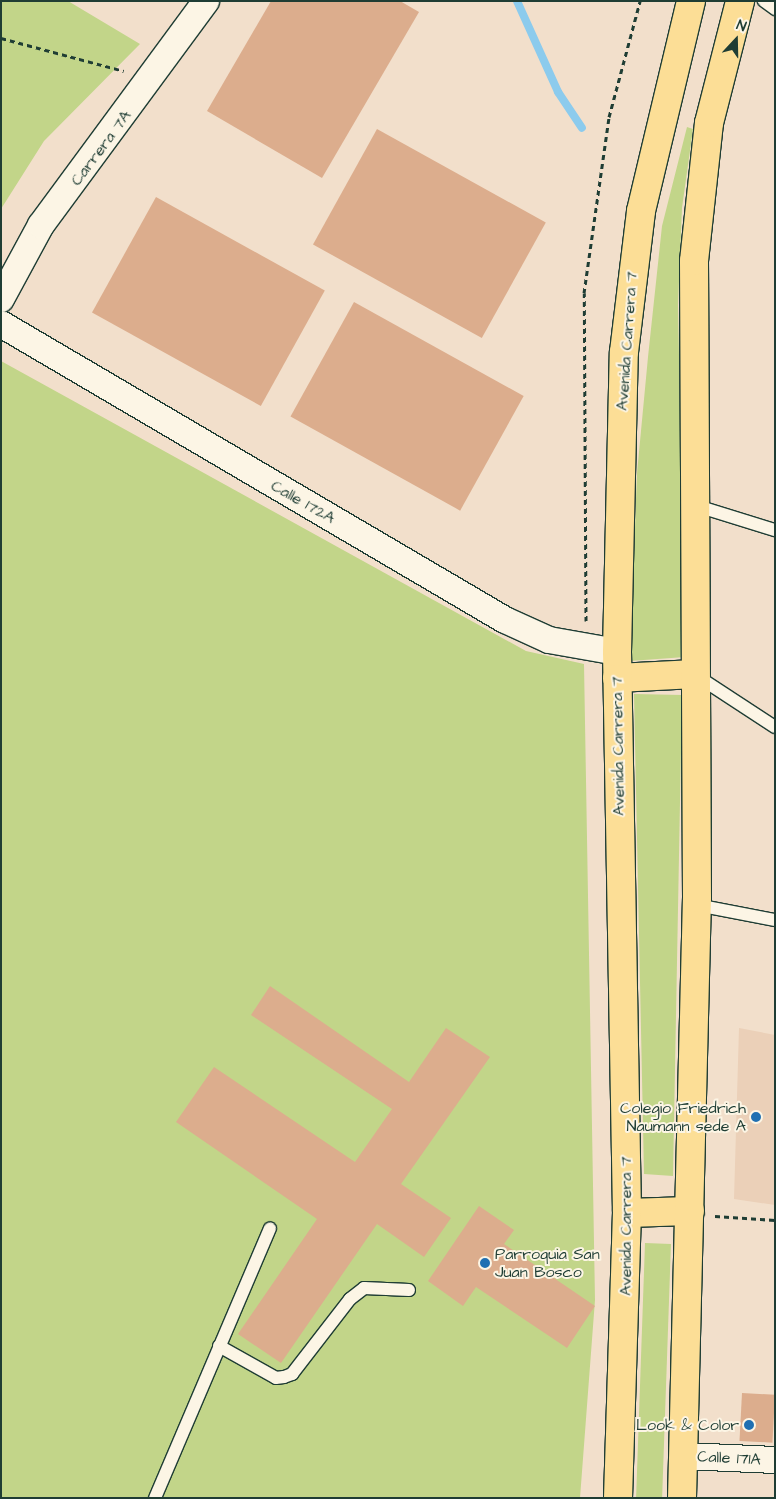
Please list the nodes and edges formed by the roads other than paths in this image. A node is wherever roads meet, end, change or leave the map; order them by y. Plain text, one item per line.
1 (206, 1) edge
2 (691, 1) edge
3 (740, 1) edge
4 (764, 1) edge
5 (775, 9) edge
6 (1, 299) edge
7 (1, 324) edge
8 (694, 505) junction
9 (774, 528) edge
10 (617, 665) junction
11 (695, 674) junction
12 (775, 727) edge
13 (696, 905) junction
14 (775, 920) edge
15 (627, 1213) junction
16 (701, 1214) junction
17 (270, 1228) dead end
18 (409, 1290) dead end
19 (219, 1346) junction
20 (684, 1456) junction
21 (775, 1460) edge
22 (155, 1498) edge
23 (618, 1498) edge
24 (682, 1498) edge

1 - 6 street, Carrera 7A
2 - 10 main road, Avenida Carrera 7
3 - 8 main road
4 - 5 lane
7 - 10 street, Calle 172A
8 - 9 lane
8 - 11 main road
10 - 11 main road
10 - 15 main road, Avenida Carrera 7
11 - 12 lane
11 - 13 main road
13 - 14 lane
13 - 16 main road
15 - 16 main road
15 - 23 main road, Avenida Carrera 7
16 - 20 main road
17 - 19 lane
18 - 19 lane
19 - 22 lane
20 - 21 street, Calle 171A
20 - 24 main road

